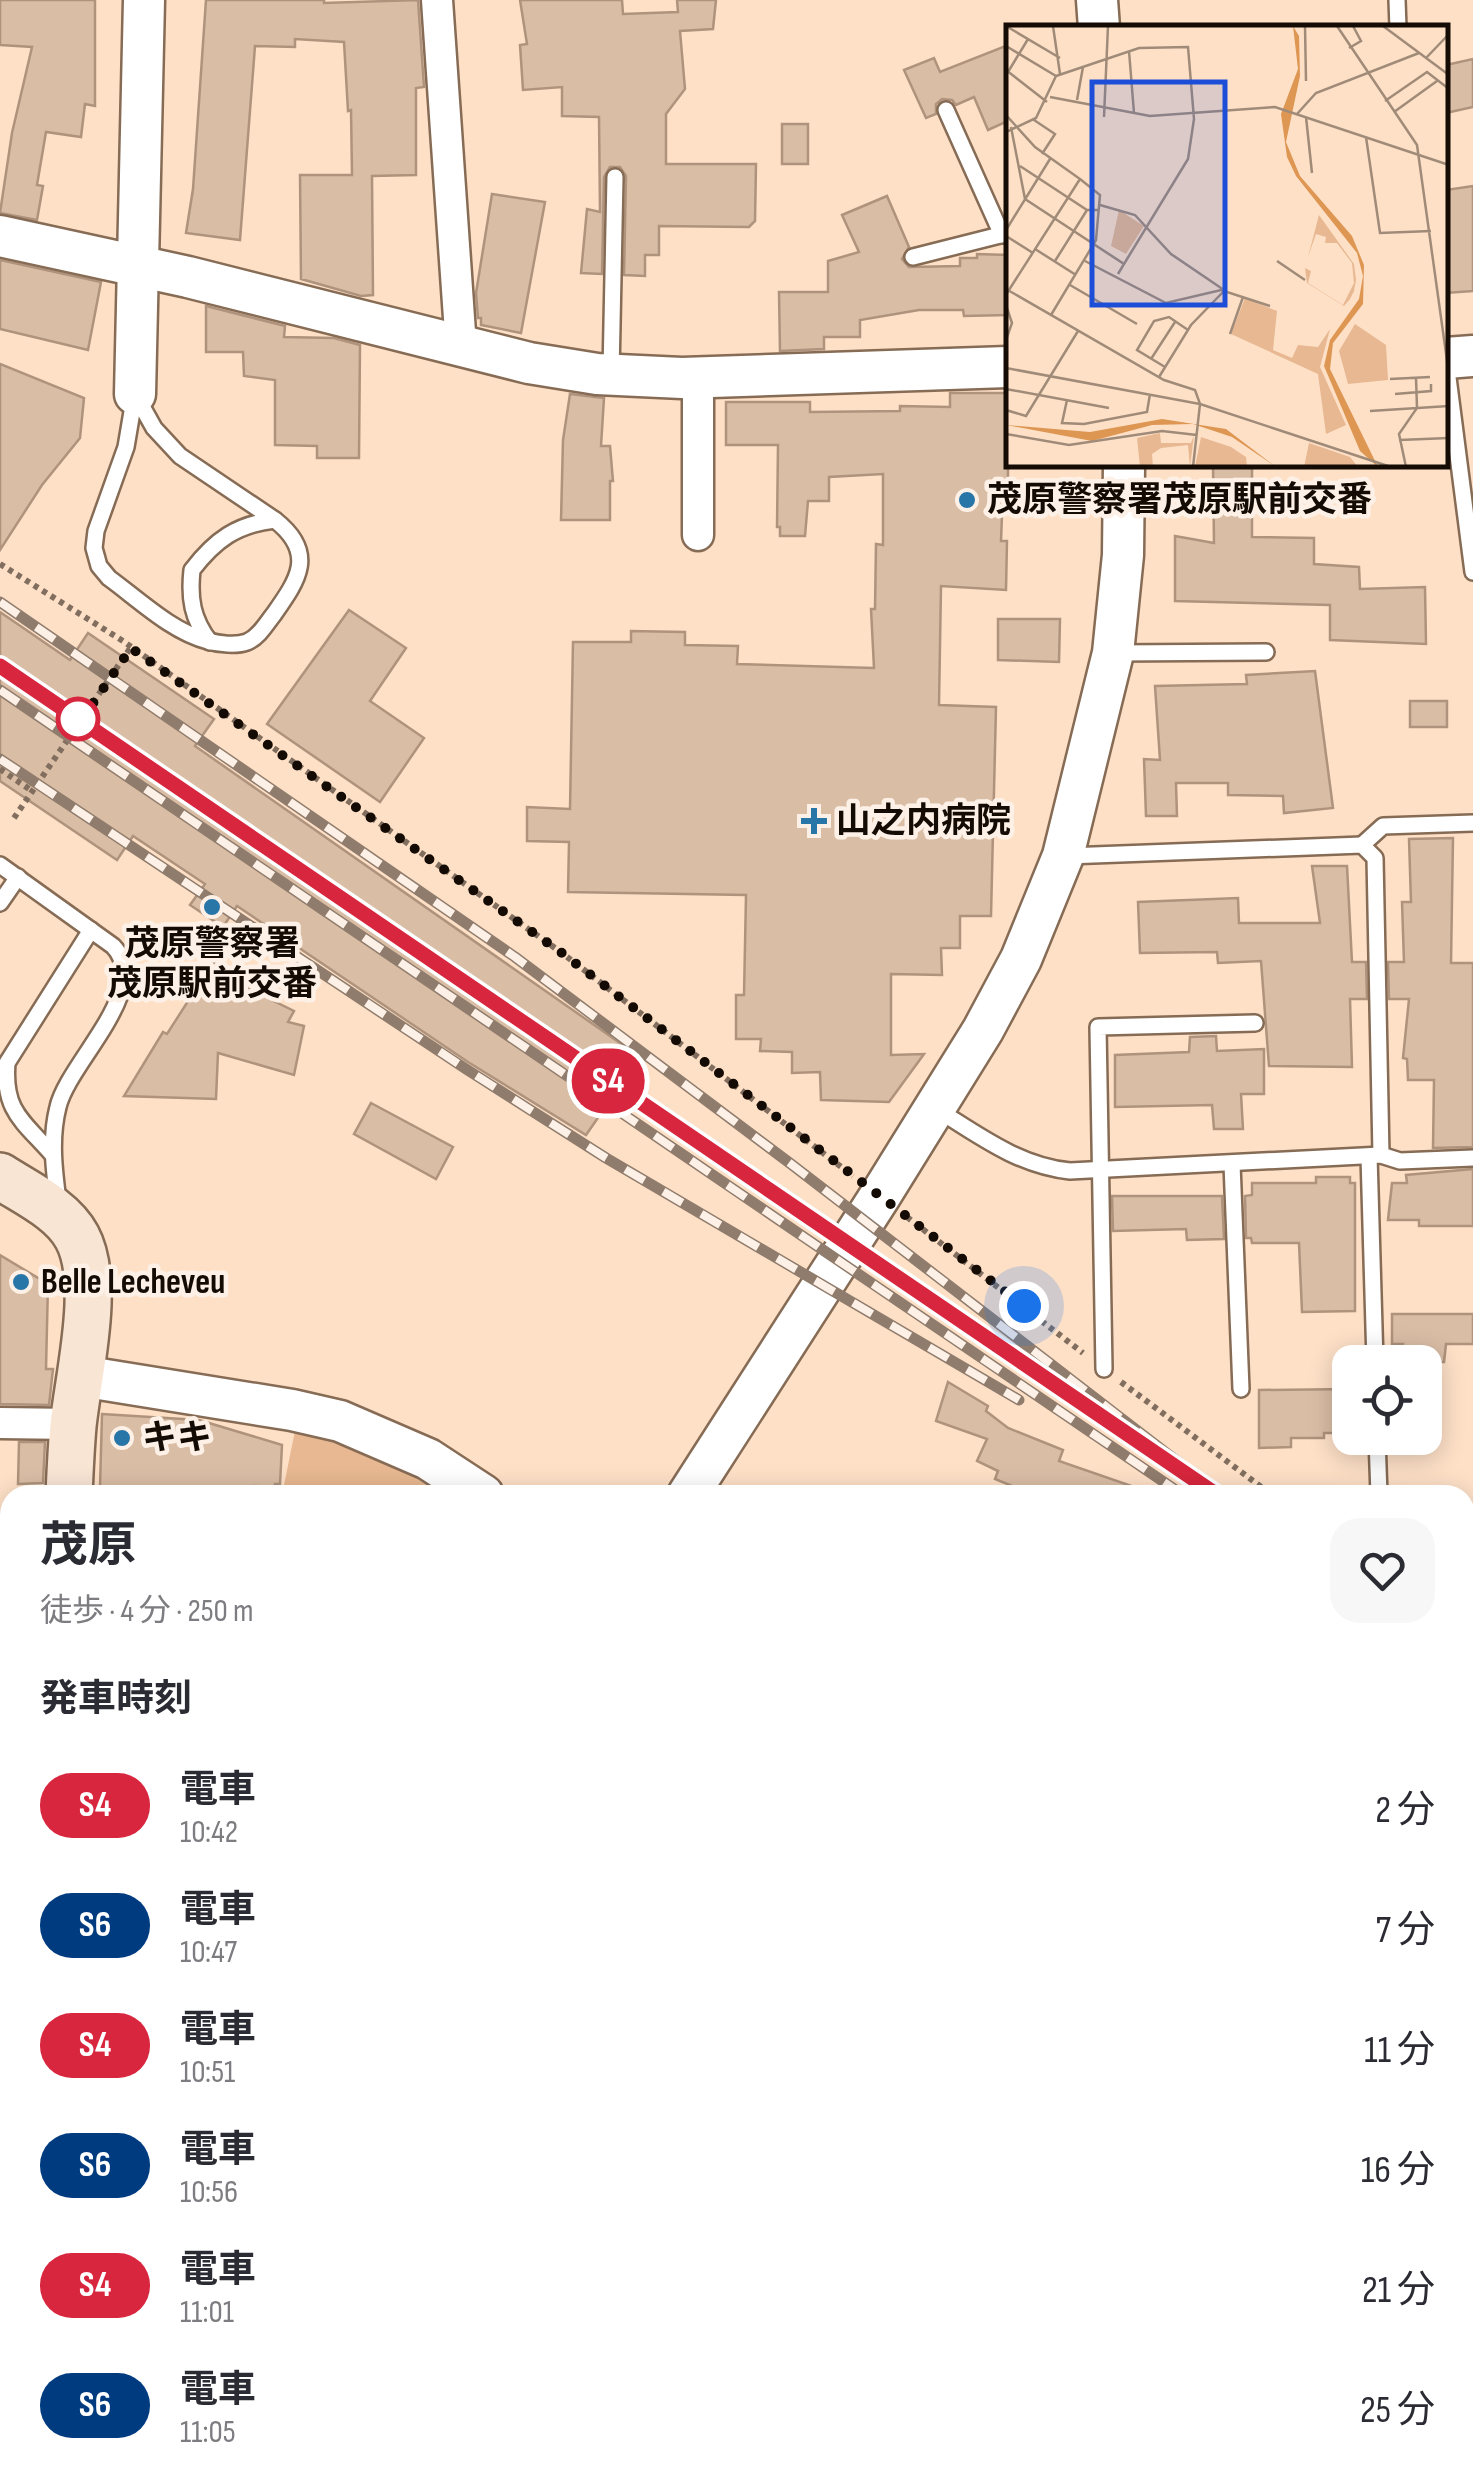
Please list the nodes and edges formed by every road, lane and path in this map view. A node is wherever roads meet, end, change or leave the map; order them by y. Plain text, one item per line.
1 (144, 0) edge
2 (437, 0) edge
3 (1097, 0) edge
4 (1397, 0) edge
5 (1099, 25) edge
6 (1398, 25) edge
7 (946, 110) dead end
8 (614, 177) dead end
9 (1005, 235) edge
10 (0, 236) edge
11 (913, 257) dead end
12 (137, 266) junction
13 (461, 347) junction
14 (1473, 356) edge
15 (1448, 358) edge
16 (1006, 367) edge
17 (1448, 374) edge
18 (612, 375) junction
19 (698, 376) junction
20 (135, 394) junction
21 (1124, 468) edge
22 (275, 520) junction
23 (698, 535) dead end
24 (0, 564) edge
25 (1473, 572) edge
26 (210, 642) junction
27 (131, 648) junction
28 (1266, 652) dead end
29 (1113, 653) junction
30 (0, 769) edge
31 (32, 792) junction
32 (14, 818) dead end
33 (1473, 823) edge
34 (1362, 845) junction
35 (1063, 856) junction
36 (0, 865) edge
37 (18, 877) junction
38 (0, 903) edge
39 (91, 930) junction
40 (1255, 1023) dead end
41 (935, 1108) junction
42 (52, 1154) junction
43 (1375, 1156) junction
44 (1473, 1158) edge
45 (1232, 1164) junction
46 (1098, 1171) junction
47 (0, 1176) edge
48 (880, 1196) junction
49 (60, 1216) junction
50 (1375, 1345) edge
51 (1104, 1369) junction
52 (82, 1376) junction
53 (1241, 1389) dead end
54 (0, 1423) edge
55 (73, 1424) junction
56 (1378, 1455) edge
57 (70, 1485) edge
58 (468, 1485) edge
59 (697, 1485) edge
60 (1259, 1485) edge
61 (1379, 1485) edge

1 - 12 street
2 - 13 street
3 - 5 street
4 - 6 lane
7 - 9 lane
8 - 18 lane
9 - 11 lane
10 - 12 street
12 - 13 street
12 - 20 street
13 - 18 street
14 - 15 street
16 - 19 street
17 - 25 lane
18 - 19 street
19 - 23 street
20 - 22 lane
20 - 26 lane
21 - 29 street
22 - 26 lane
22 - 26 lane
24 - 27 path
27 - 31 path
27 - 48 path
28 - 29 lane
29 - 35 street
30 - 31 path
31 - 32 path
33 - 34 lane
34 - 35 lane
34 - 43 lane
35 - 41 street
36 - 37 lane
37 - 38 lane
37 - 39 lane
39 - 42 lane
39 - 42 lane
40 - 46 lane
41 - 46 lane
41 - 48 street
42 - 49 lane
43 - 44 lane
43 - 45 lane
43 - 50 lane
45 - 46 lane
45 - 53 lane
46 - 51 lane
47 - 49 main road
48 - 51 path
48 - 59 street
49 - 52 main road
51 - 60 path
52 - 55 main road
52 - 58 street
54 - 55 street
55 - 57 main road
56 - 61 lane

